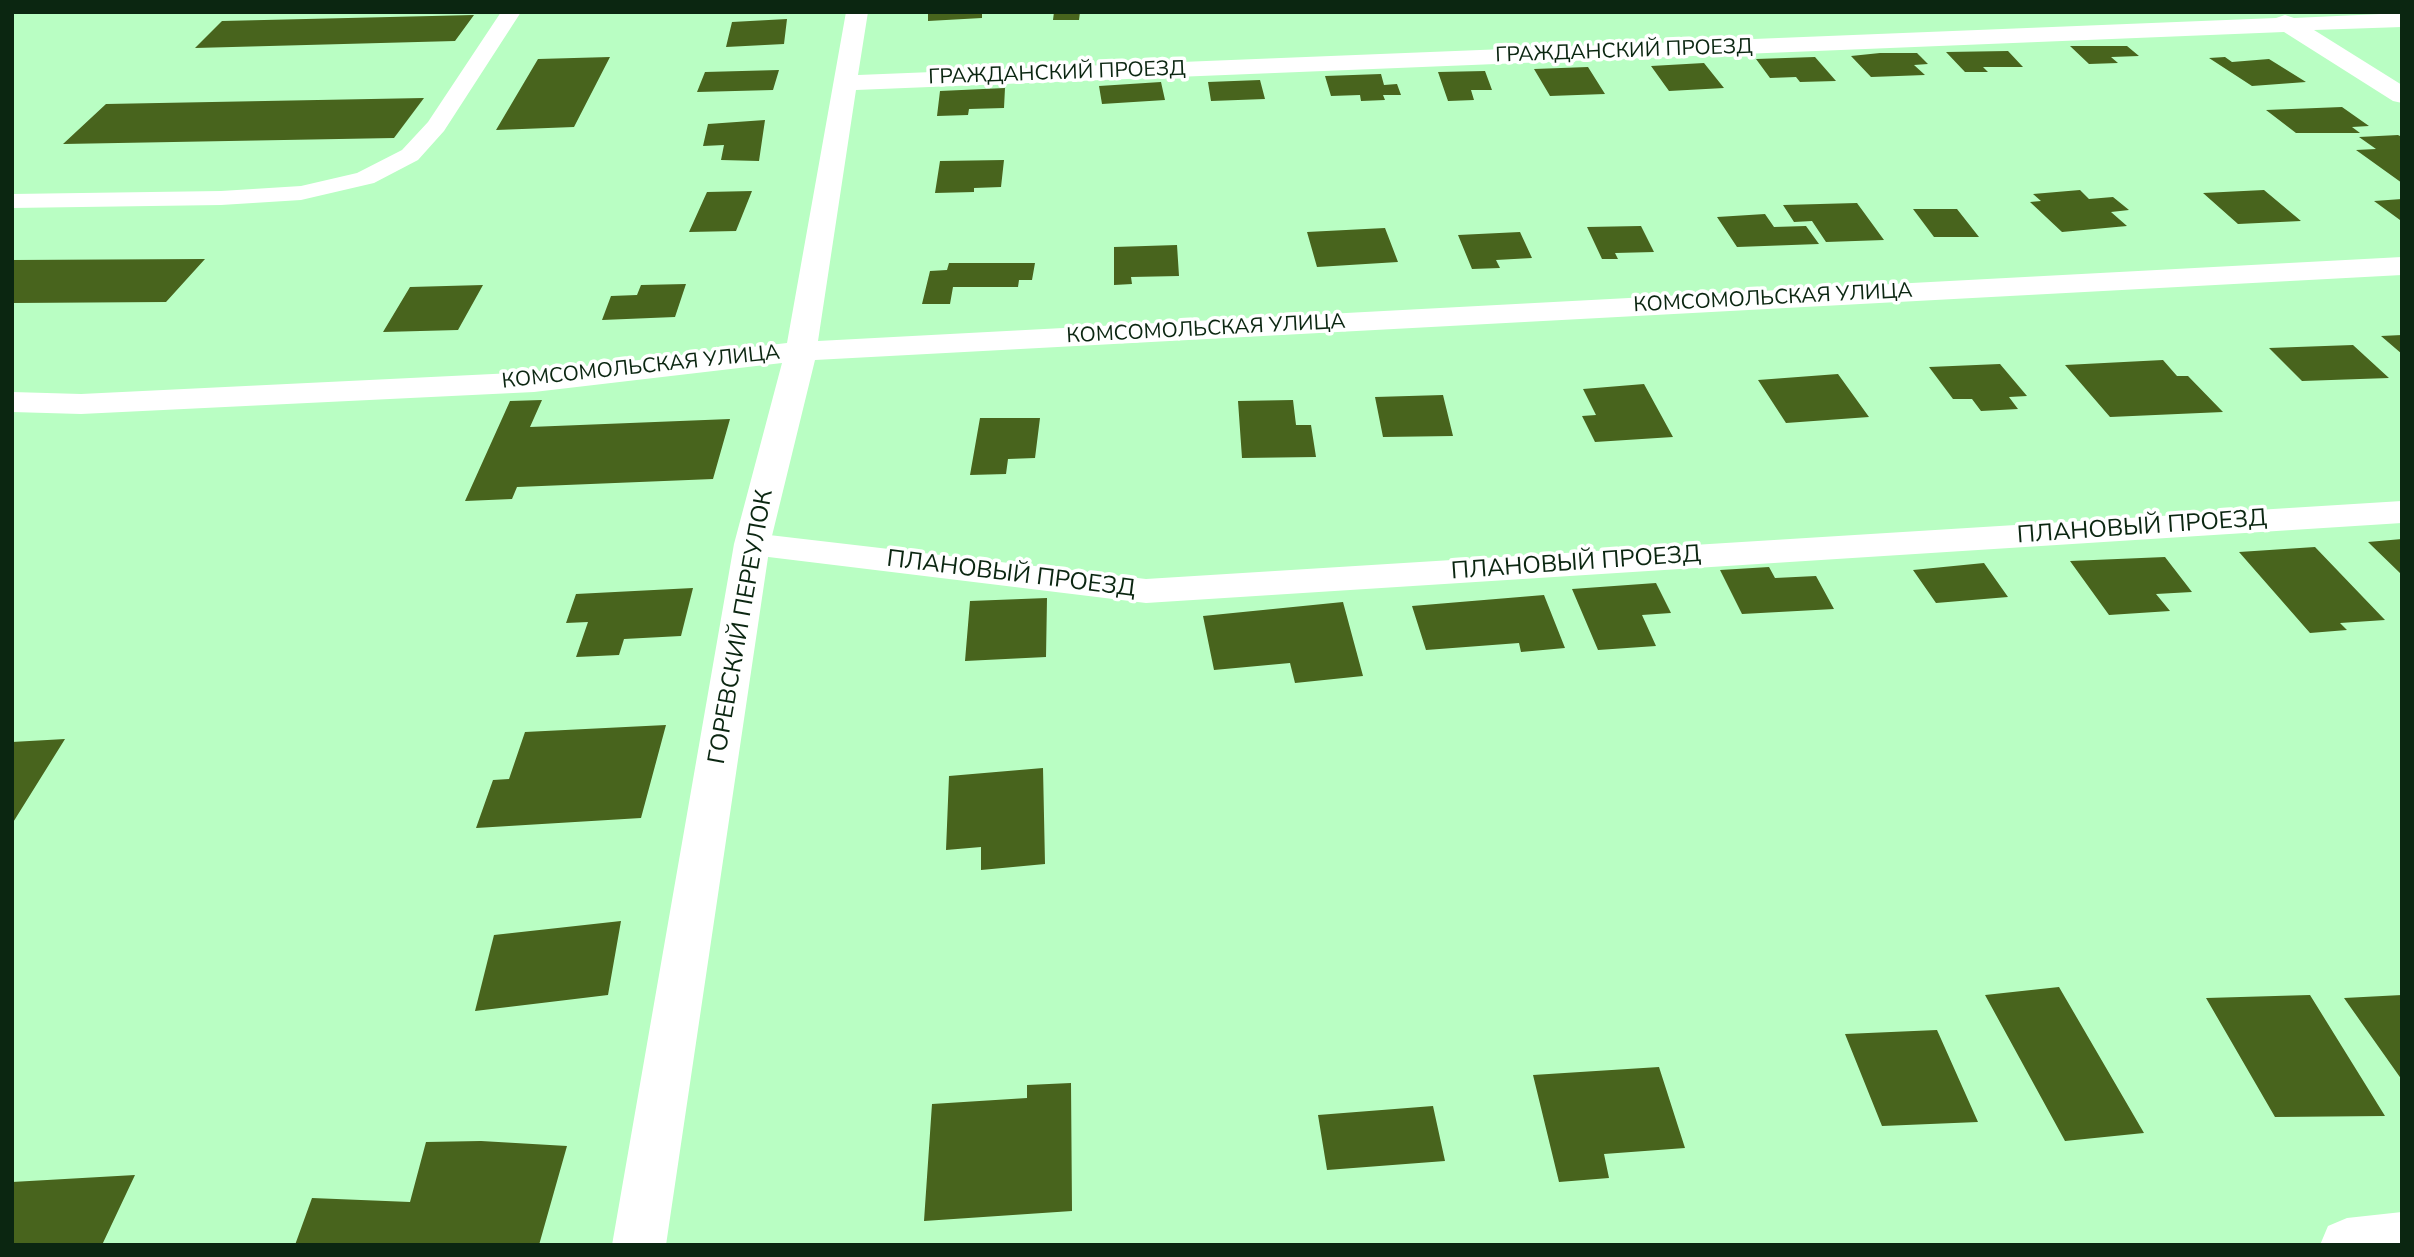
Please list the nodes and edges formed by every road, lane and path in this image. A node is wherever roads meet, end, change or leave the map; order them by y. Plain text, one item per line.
1 (511, 12) edge
2 (857, 12) edge
3 (2270, 12) edge
4 (2402, 20) edge
5 (2290, 25) junction
6 (846, 83) junction
7 (2402, 96) edge
8 (12, 201) edge
9 (2402, 266) edge
10 (801, 351) junction
11 (12, 402) edge
12 (2402, 512) edge
13 (752, 544) junction
14 (2402, 1239) edge
15 (639, 1245) edge
16 (2347, 1245) edge

1 - 8 lane
2 - 6 street, ГОРЕВСКИЙ ПЕРЕУЛОК
3 - 5 street
4 - 5 street, ГРАЖДАНСКИЙ ПРОЕЗД
5 - 6 street, ГРАЖДАНСКИЙ ПРОЕЗД
5 - 7 street
6 - 10 street, ГОРЕВСКИЙ ПЕРЕУЛОК
9 - 10 street, КОМСОМОЛЬСКАЯ УЛИЦА
10 - 11 street, КОМСОМОЛЬСКАЯ УЛИЦА
10 - 13 street, ГОРЕВСКИЙ ПЕРЕУЛОК
12 - 13 lane, ПЛАНОВЫЙ ПРОЕЗД
13 - 15 street, ГОРЕВСКИЙ ПЕРЕУЛОК
14 - 16 street

